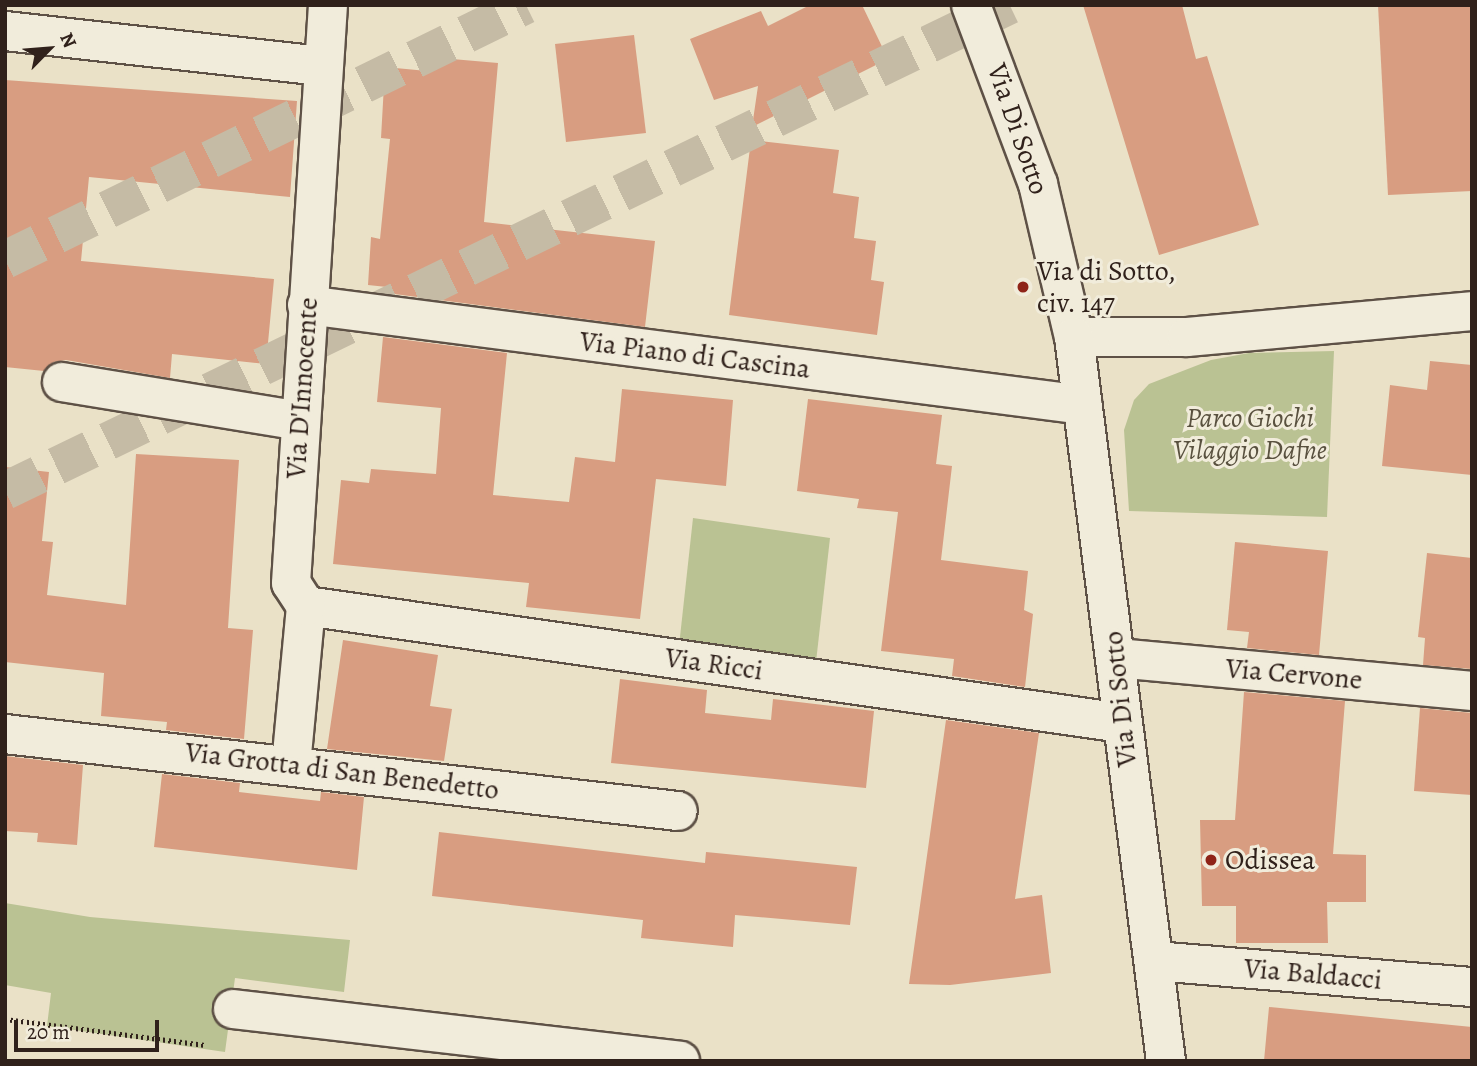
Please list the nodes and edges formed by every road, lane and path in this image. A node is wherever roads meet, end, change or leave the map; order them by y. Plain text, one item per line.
1 (328, 5) edge
2 (971, 5) edge
3 (5, 31) edge
4 (322, 66) junction
5 (307, 305) junction
6 (1472, 311) edge
7 (1074, 337) junction
8 (62, 382) dead end
9 (1083, 405) junction
10 (299, 421) junction
11 (306, 606) junction
12 (1117, 658) junction
13 (1472, 691) edge
14 (1122, 723) junction
15 (5, 734) edge
16 (291, 765) junction
17 (678, 811) dead end
18 (1155, 961) junction
19 (1472, 987) edge
20 (233, 1009) dead end
21 (5, 1020) edge
22 (215, 1047) dead end
23 (519, 1051) edge
24 (680, 1061) edge
25 (1166, 1061) edge

1 - 4 street, Via D'Innocente
2 - 7 street, Via Di Sotto
3 - 4 street
4 - 5 street, Via D'Innocente
5 - 9 street, Via Piano di Cascina
5 - 10 street, Via D'Innocente
6 - 7 street
7 - 9 street, Via Di Sotto
8 - 10 street
9 - 12 street, Via Di Sotto
10 - 11 street, Via D'Innocente
11 - 14 street, Via Ricci
11 - 16 street
12 - 13 street, Via Cervone
12 - 14 street, Via Di Sotto
14 - 18 street, Via Di Sotto
15 - 16 street, Via Grotta di San Benedetto
16 - 17 street, Via Grotta di San Benedetto
18 - 19 street, Via Baldacci
18 - 25 street, Via Di Sotto
20 - 23 street
21 - 22 path
23 - 24 street

